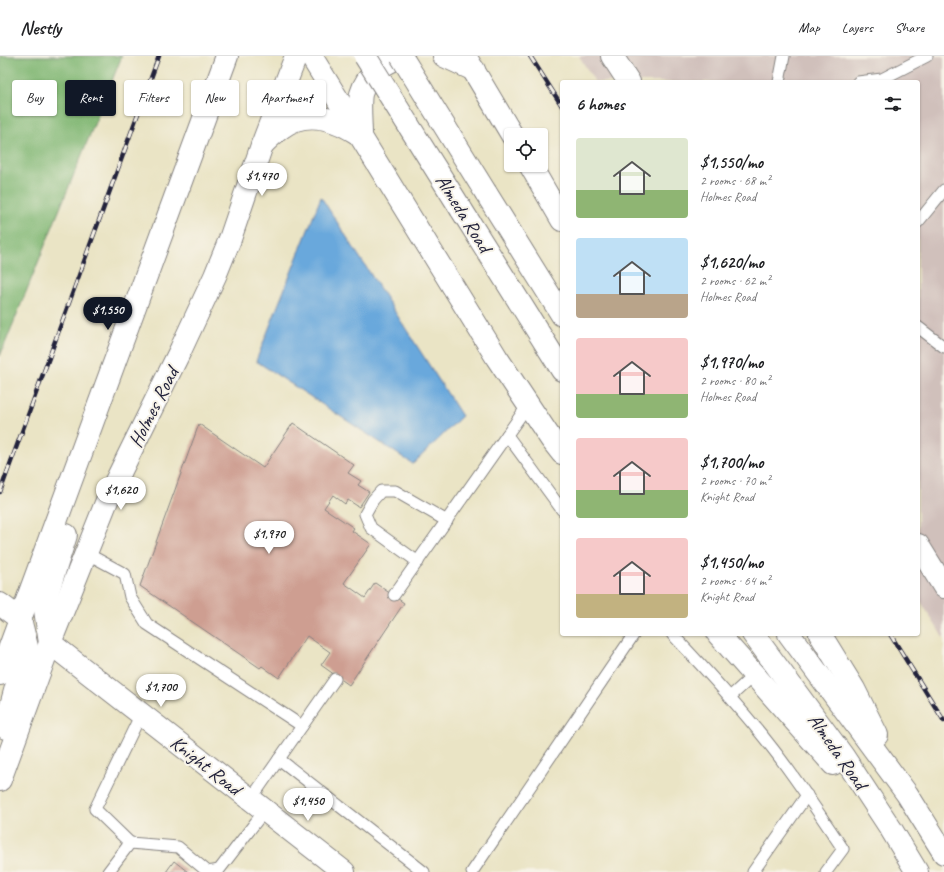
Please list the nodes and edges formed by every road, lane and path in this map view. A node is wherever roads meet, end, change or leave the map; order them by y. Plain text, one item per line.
1 (227, 56) edge
2 (296, 56) edge
3 (311, 56) edge
4 (365, 56) edge
5 (402, 56) edge
6 (444, 56) edge
7 (612, 56) edge
8 (784, 56) edge
9 (927, 56) edge
10 (469, 63) edge
11 (628, 80) edge
12 (779, 80) edge
13 (874, 80) edge
14 (508, 128) edge
15 (361, 135) junction
16 (262, 144) junction
17 (534, 172) edge
18 (944, 190) edge
19 (560, 216) edge
20 (920, 220) edge
21 (560, 312) edge
22 (920, 329) edge
23 (944, 347) edge
24 (560, 367) edge
25 (528, 405) junction
26 (507, 435) junction
27 (560, 450) edge
28 (560, 507) edge
29 (61, 509) junction
30 (447, 521) junction
31 (920, 548) edge
32 (86, 553) junction
33 (418, 562) junction
34 (944, 586) edge
35 (394, 595) dead end
36 (0, 604) edge
37 (20, 619) junction
38 (633, 636) edge
39 (674, 636) edge
40 (720, 636) edge
41 (754, 636) edge
42 (790, 636) edge
43 (821, 636) edge
44 (50, 642) junction
45 (0, 674) edge
46 (754, 675) junction
47 (335, 679) dead end
48 (730, 697) junction
49 (141, 714) junction
50 (302, 726) junction
51 (8, 758) junction
52 (279, 759) junction
53 (0, 780) edge
54 (907, 794) junction
55 (807, 795) junction
56 (258, 805) junction
57 (891, 829) junction
58 (130, 843) junction
59 (944, 853) edge
60 (108, 872) edge
61 (344, 872) edge
62 (424, 872) edge
63 (472, 872) edge
64 (753, 872) edge
65 (826, 872) edge
66 (917, 872) edge

1 - 29 main road
2 - 16 main road, Holmes Road
3 - 15 main road
4 - 24 main road, Almeda Road, bridge
5 - 15 main road
5 - 21 main road, Almeda Road, bridge
6 - 10 main road
7 - 11 main road
8 - 12 lane
9 - 13 lane
10 - 14 main road
15 - 16 main road
15 - 25 main road
16 - 32 main road, Holmes Road
17 - 19 main road
18 - 20 lane
22 - 23 lane
25 - 26 lane
25 - 27 main road
26 - 28 lane
26 - 30 lane
29 - 37 main road
29 - 44 main road
30 - 33 lane
30 - 33 lane
31 - 34 main road
32 - 44 main road, Holmes Road
32 - 50 lane
33 - 35 lane
36 - 37 main road
37 - 45 main road
37 - 51 main road
38 - 63 lane
39 - 48 lane
40 - 46 main road
41 - 57 main road, Almeda Road
42 - 54 main road, Almeda Road
43 - 54 main road
44 - 49 main road, Knight Road
44 - 51 main road, Holmes Road
46 - 48 lane
46 - 57 main road
47 - 50 lane
48 - 55 lane
49 - 56 main road, Knight Road
49 - 58 lane
50 - 52 lane
51 - 53 main road, Holmes Road
52 - 56 lane
52 - 62 lane
54 - 59 main road, Almeda Road
55 - 64 lane
55 - 65 lane
56 - 58 lane
56 - 61 main road, Knight Road
57 - 66 main road, Almeda Road
58 - 60 lane

